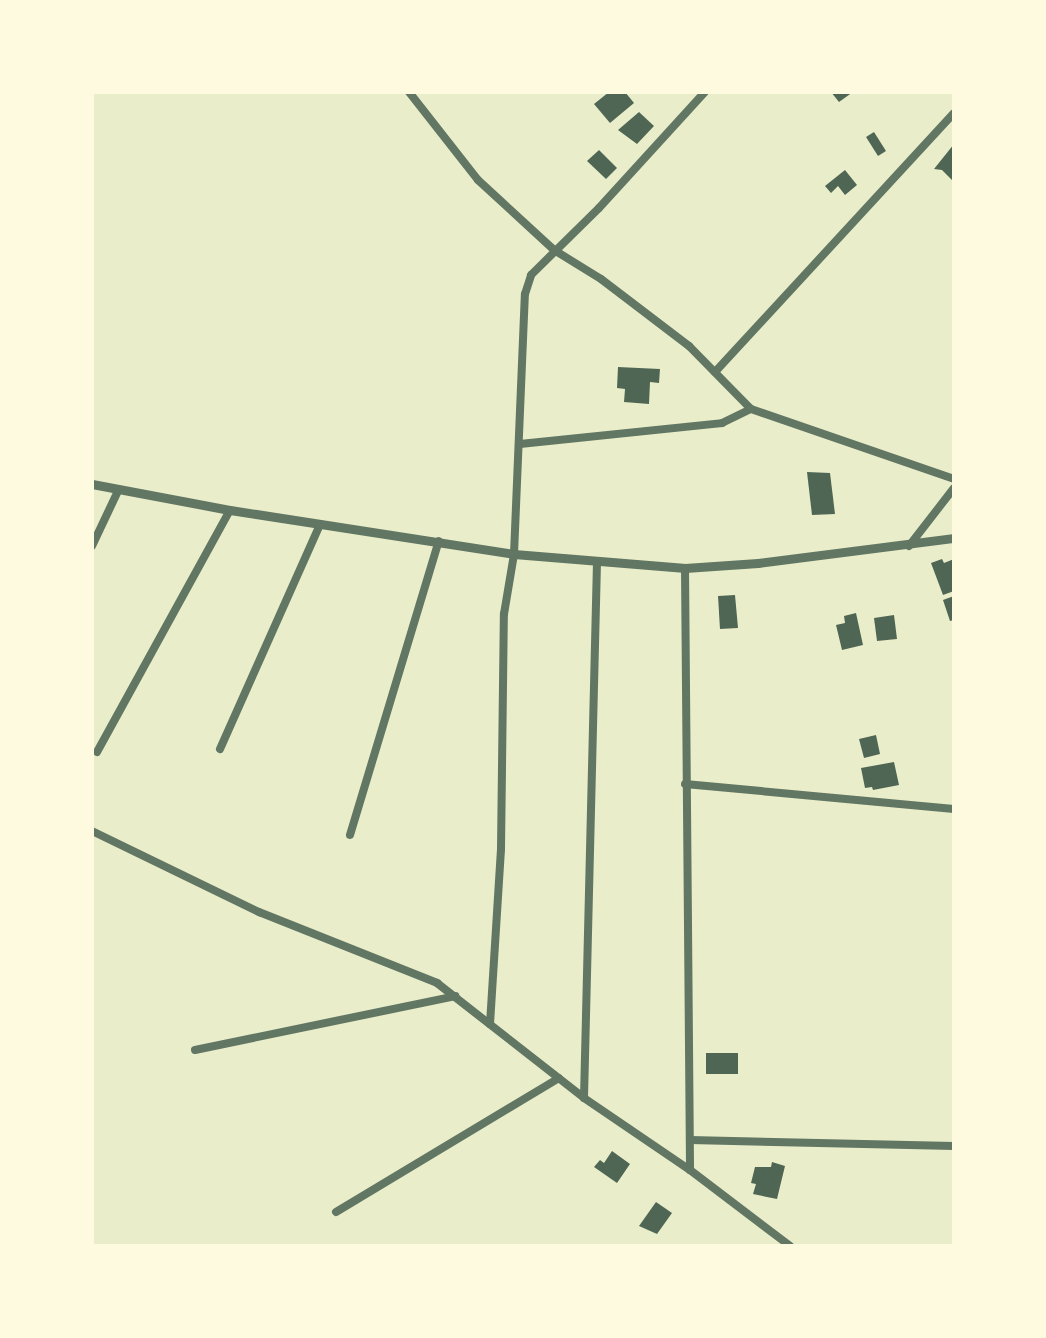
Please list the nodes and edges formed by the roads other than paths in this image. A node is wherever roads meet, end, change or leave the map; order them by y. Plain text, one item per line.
1 (409, 92) edge
2 (705, 92) edge
3 (954, 113) edge
4 (554, 250) junction
5 (715, 372) junction
6 (751, 409) junction
7 (520, 444) junction
8 (954, 479) edge
9 (92, 484) edge
10 (954, 488) edge
11 (119, 489) junction
12 (230, 510) junction
13 (320, 524) junction
14 (954, 538) edge
15 (439, 541) junction
16 (92, 546) edge
17 (909, 546) junction
18 (514, 554) junction
19 (597, 562) junction
20 (685, 568) junction
21 (220, 749) dead end
22 (97, 752) dead end
23 (685, 784) junction
24 (954, 809) edge
25 (92, 831) edge
26 (350, 835) dead end
27 (455, 996) junction
28 (490, 1024) junction
29 (195, 1050) dead end
30 (559, 1078) junction
31 (584, 1098) junction
32 (690, 1140) junction
33 (954, 1146) edge
34 (690, 1170) junction
35 (336, 1212) dead end
36 (790, 1246) edge

1 - 4 street
2 - 4 street
3 - 5 street
4 - 5 street
4 - 7 street
5 - 6 street
6 - 7 street
6 - 8 street
7 - 18 street
9 - 11 street
10 - 17 street
11 - 12 street
11 - 16 street
12 - 13 street
12 - 22 street
13 - 15 street
13 - 21 street
14 - 17 street
15 - 18 street
15 - 26 street
17 - 20 street
18 - 19 street
18 - 28 street
19 - 20 street
19 - 31 street
20 - 23 street
23 - 24 street
23 - 32 street
25 - 27 street
27 - 28 street
27 - 29 street
28 - 30 street
30 - 31 street
30 - 35 street
31 - 34 street
32 - 33 street
32 - 34 street
34 - 36 street

